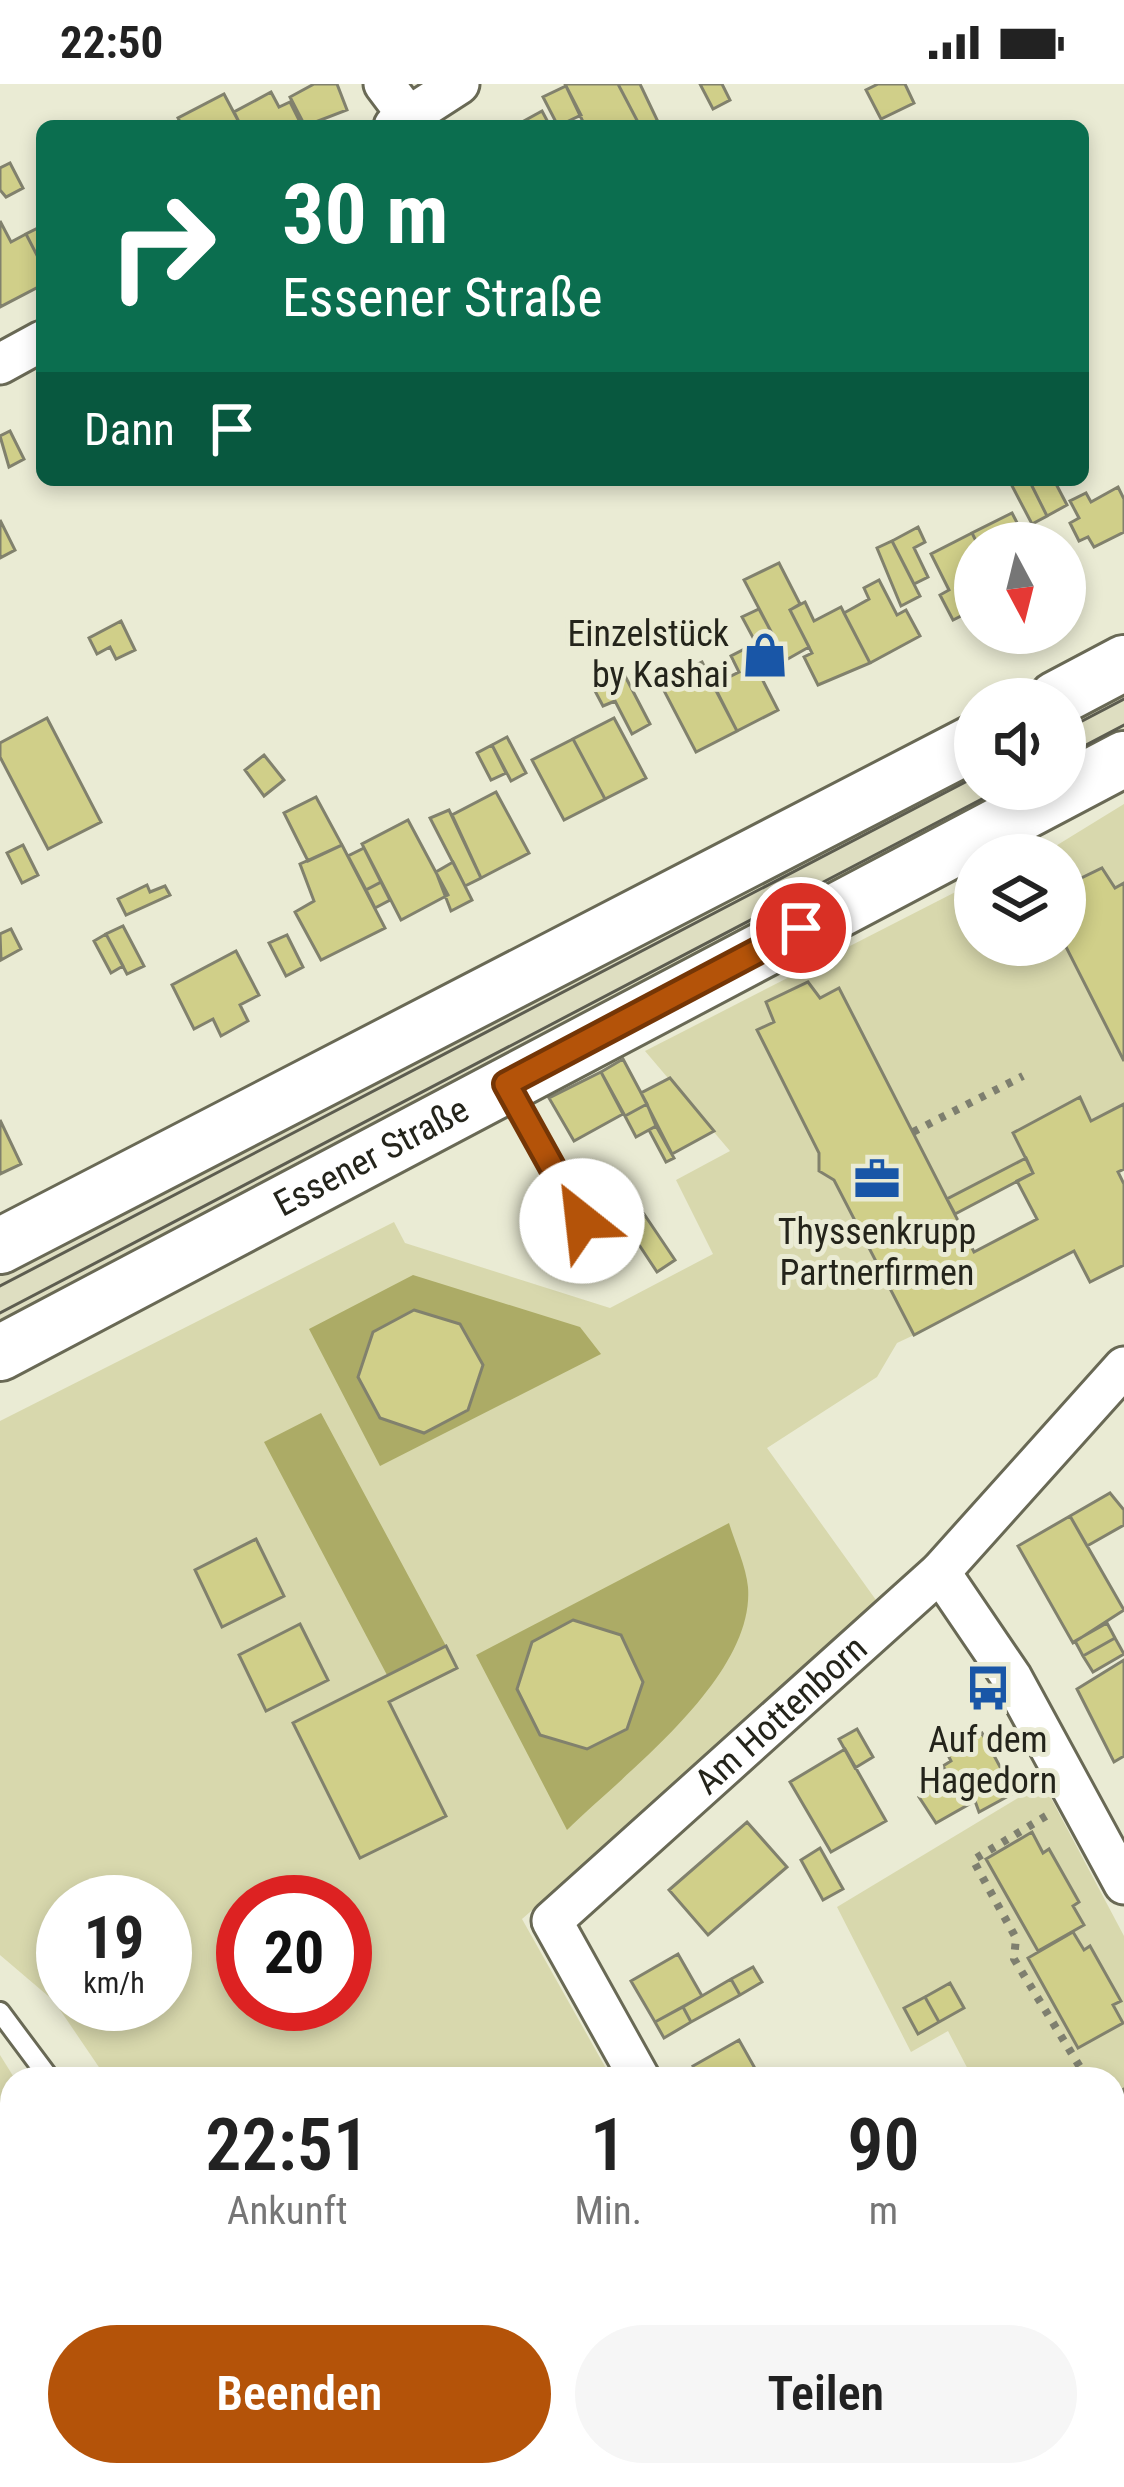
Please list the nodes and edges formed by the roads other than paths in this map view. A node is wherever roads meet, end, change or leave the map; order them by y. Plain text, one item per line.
1 (384, 84) edge
2 (459, 84) edge
3 (401, 120) edge
4 (403, 120) edge
5 (36, 344) edge
6 (0, 364) edge
7 (1124, 663) edge
8 (1086, 683) edge
9 (954, 753) edge
10 (1124, 759) edge
11 (506, 1084) junction
12 (582, 1221) dead end
13 (0, 1246) edge
14 (0, 1353) edge
15 (1124, 1366) edge
16 (940, 1572) junction
17 (1124, 1884) edge
18 (0, 2012) edge
19 (41, 2067) edge
20 (633, 2067) edge

1 - 3 street
2 - 4 street
5 - 6 street
7 - 8 main road
9 - 13 main road
10 - 11 main road, Essener Straße
11 - 12 lane
11 - 14 main road, Essener Straße
15 - 16 street, Am Hottenborn
16 - 17 street
16 - 20 street, Am Hottenborn
18 - 19 lane

